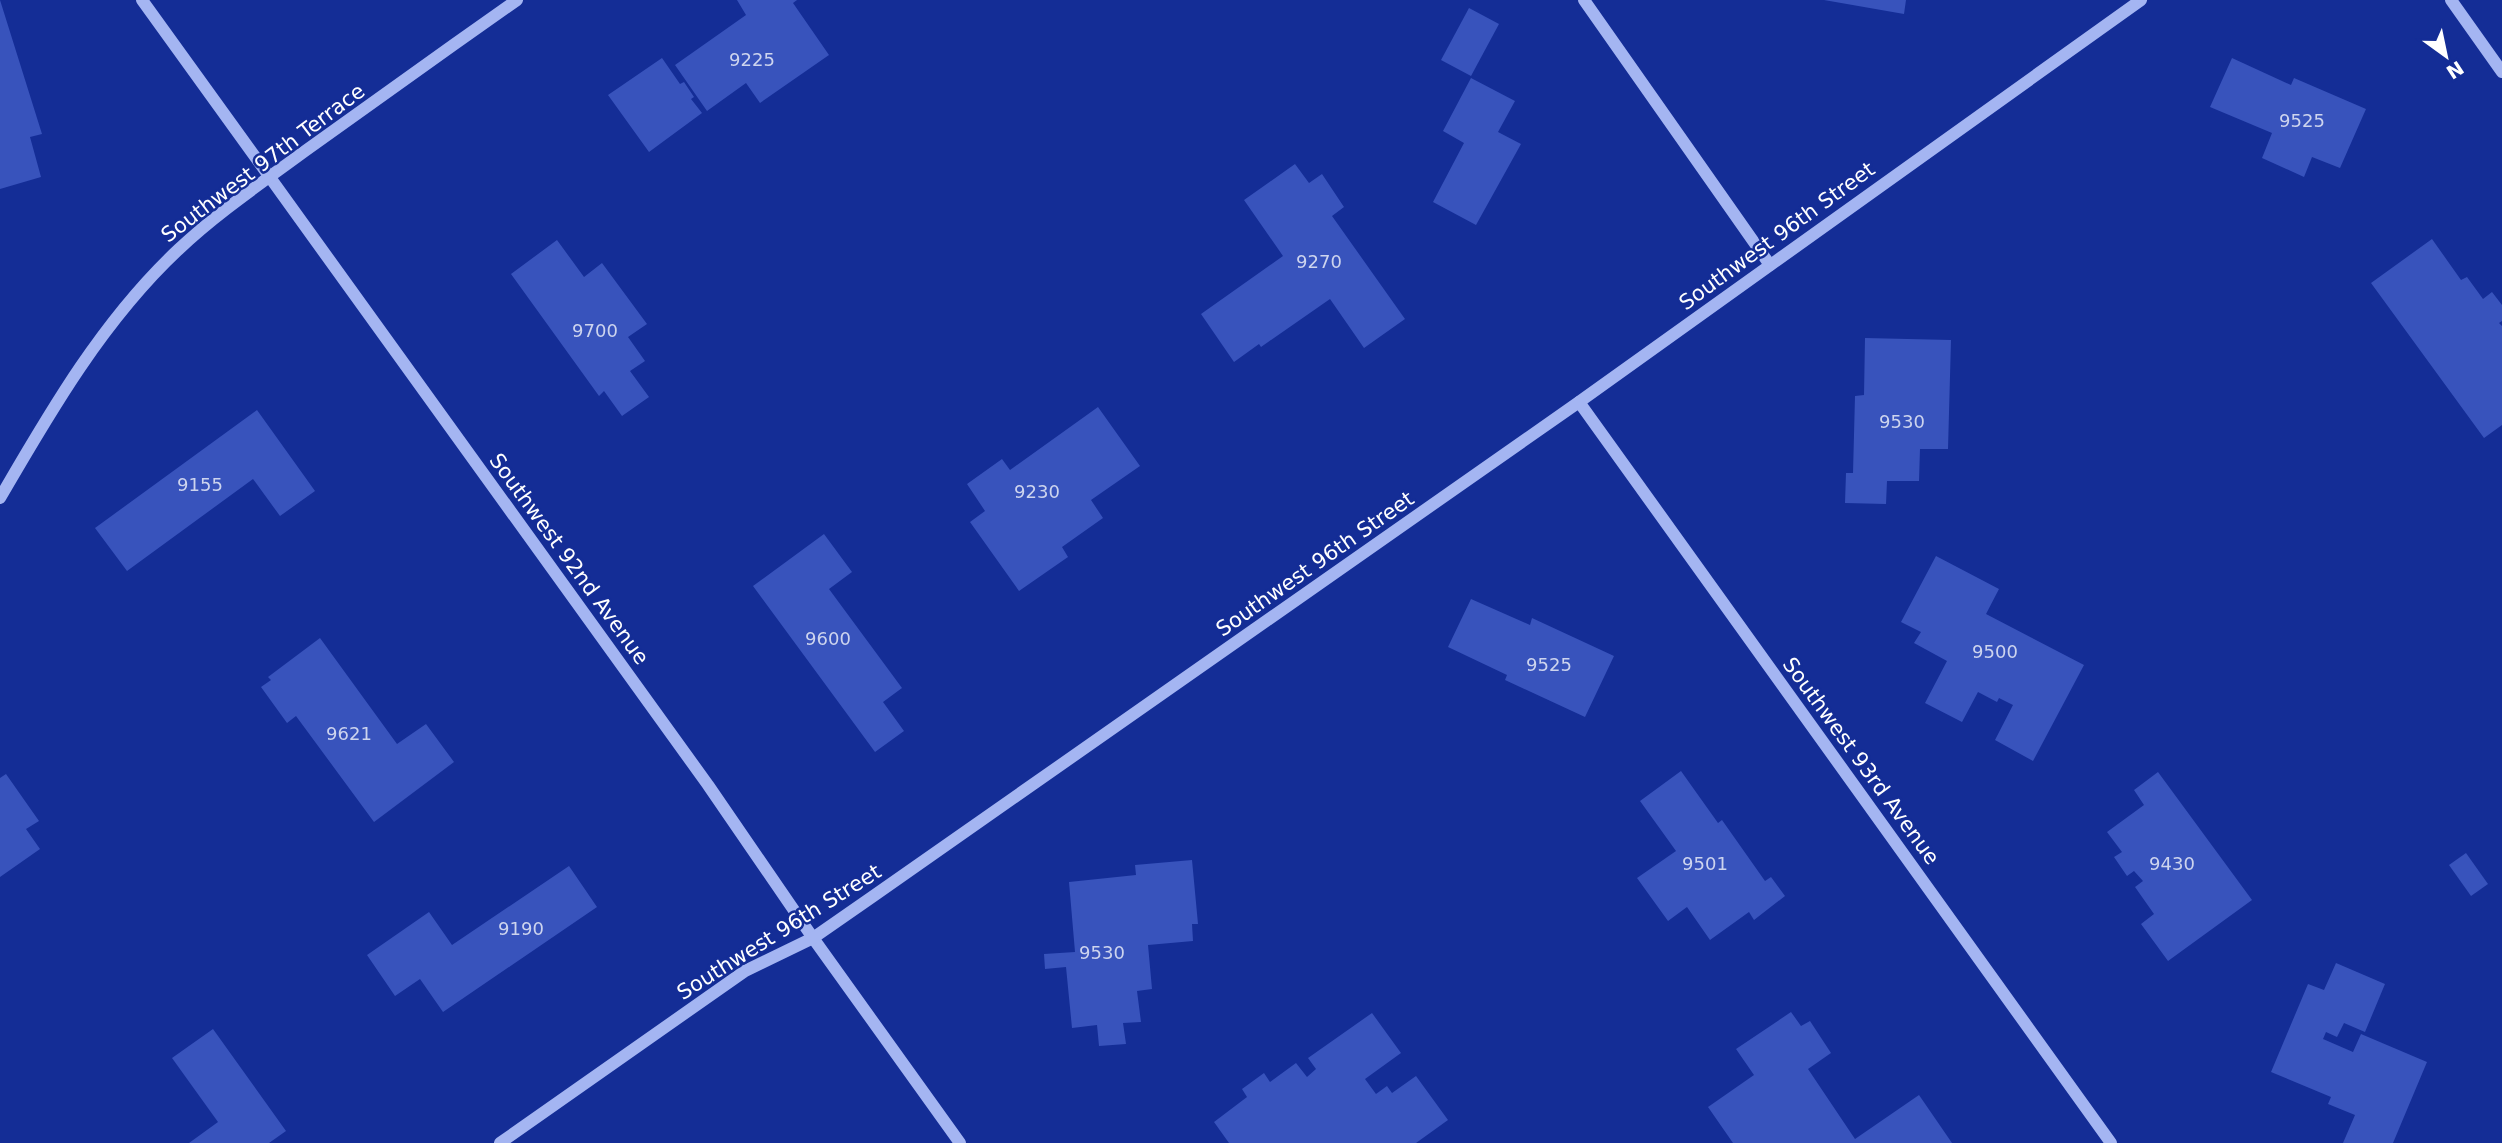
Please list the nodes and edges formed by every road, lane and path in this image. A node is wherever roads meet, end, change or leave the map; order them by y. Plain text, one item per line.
1 (142, 0) edge
2 (517, 0) edge
3 (1584, 0) edge
4 (2141, 0) edge
5 (2451, 0) edge
6 (2502, 72) edge
7 (269, 178) junction
8 (1770, 265) junction
9 (1579, 402) junction
10 (0, 498) edge
11 (813, 938) junction
12 (500, 1143) edge
13 (960, 1143) edge
14 (2111, 1143) edge

1 - 7 street, Southwest 92nd Avenue
2 - 7 street, Southwest 97th Terrace
3 - 8 street
4 - 8 street, Southwest 96th Street
5 - 6 street
7 - 10 street, Southwest 97th Terrace
7 - 11 street, Southwest 92nd Avenue
8 - 9 street, Southwest 96th Street
9 - 11 street, Southwest 96th Street
9 - 14 street, Southwest 93rd Avenue
11 - 12 street, Southwest 96th Street
11 - 13 street, Southwest 92nd Avenue

